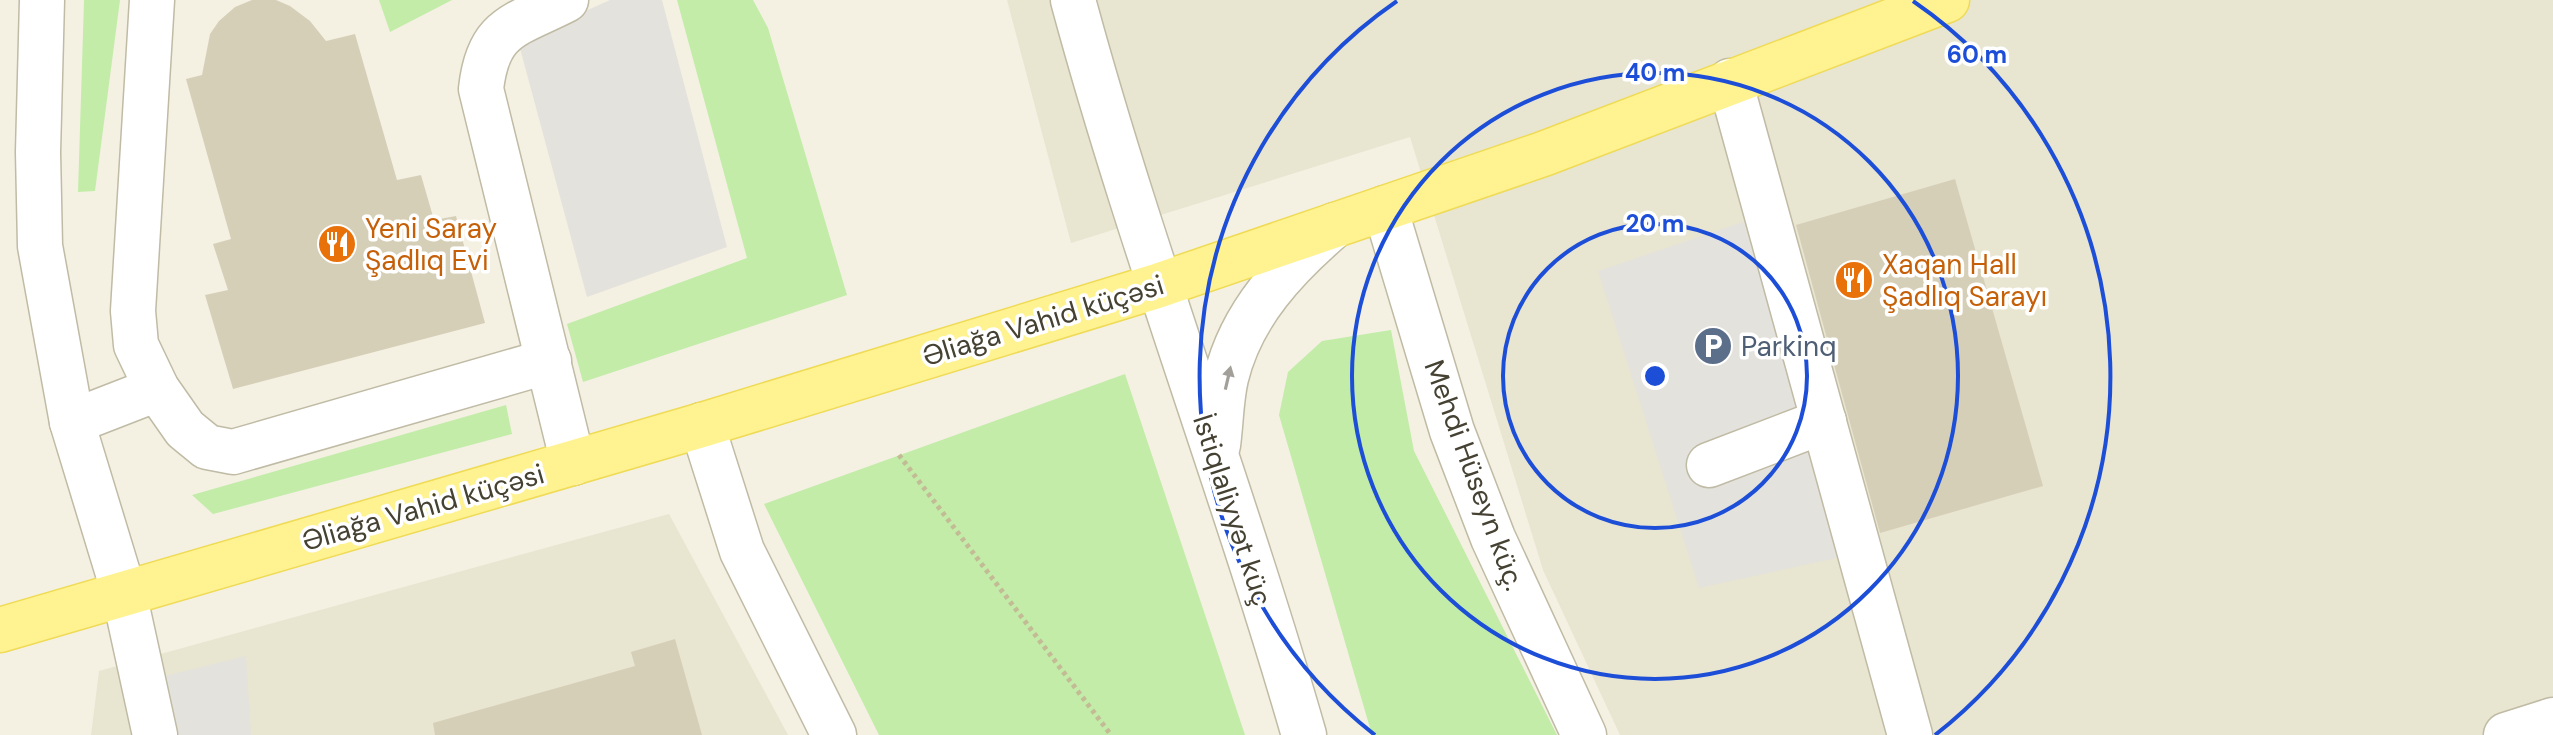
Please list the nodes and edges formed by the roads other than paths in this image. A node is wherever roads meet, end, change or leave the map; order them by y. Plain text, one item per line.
1 (42, 0) edge
2 (152, 0) edge
3 (566, 0) edge
4 (1073, 0) edge
5 (1947, 0) edge
6 (1730, 81) junction
7 (1385, 208) junction
8 (1335, 225) junction
9 (1157, 286) junction
10 (549, 361) junction
11 (157, 389) junction
12 (1824, 421) junction
13 (72, 422) junction
14 (702, 425) junction
15 (1217, 455) junction
16 (573, 463) junction
17 (1709, 465) dead end
18 (124, 593) junction
19 (0, 630) edge
20 (2553, 720) edge
21 (155, 735) edge
22 (834, 735) edge
23 (1304, 735) edge
24 (1584, 735) edge
25 (1910, 735) edge
26 (2506, 735) edge

1 - 13 street
2 - 11 street
3 - 10 street
4 - 9 street, İstiqlaliyyət küç
5 - 6 main road, Əliağa Vahid küçəsi
6 - 7 main road, Əliağa Vahid küçəsi
6 - 12 street
7 - 8 main road, Əliağa Vahid küçəsi
7 - 24 street, Mehdi Hüseyn küç.
8 - 9 main road, Əliağa Vahid küçəsi
15 -> 8 street
9 - 14 main road, Əliağa Vahid küçəsi
9 - 15 street, İstiqlaliyyət küç
10 - 11 street
10 - 16 street
11 - 13 street
12 - 17 street
12 - 25 street
13 - 18 street
14 - 16 main road, Əliağa Vahid küçəsi
14 - 22 street
15 - 23 street, İstiqlaliyyət küç
16 - 18 main road, Əliağa Vahid küçəsi
18 - 19 main road, Əliağa Vahid küçəsi
18 - 21 street
20 - 26 street

